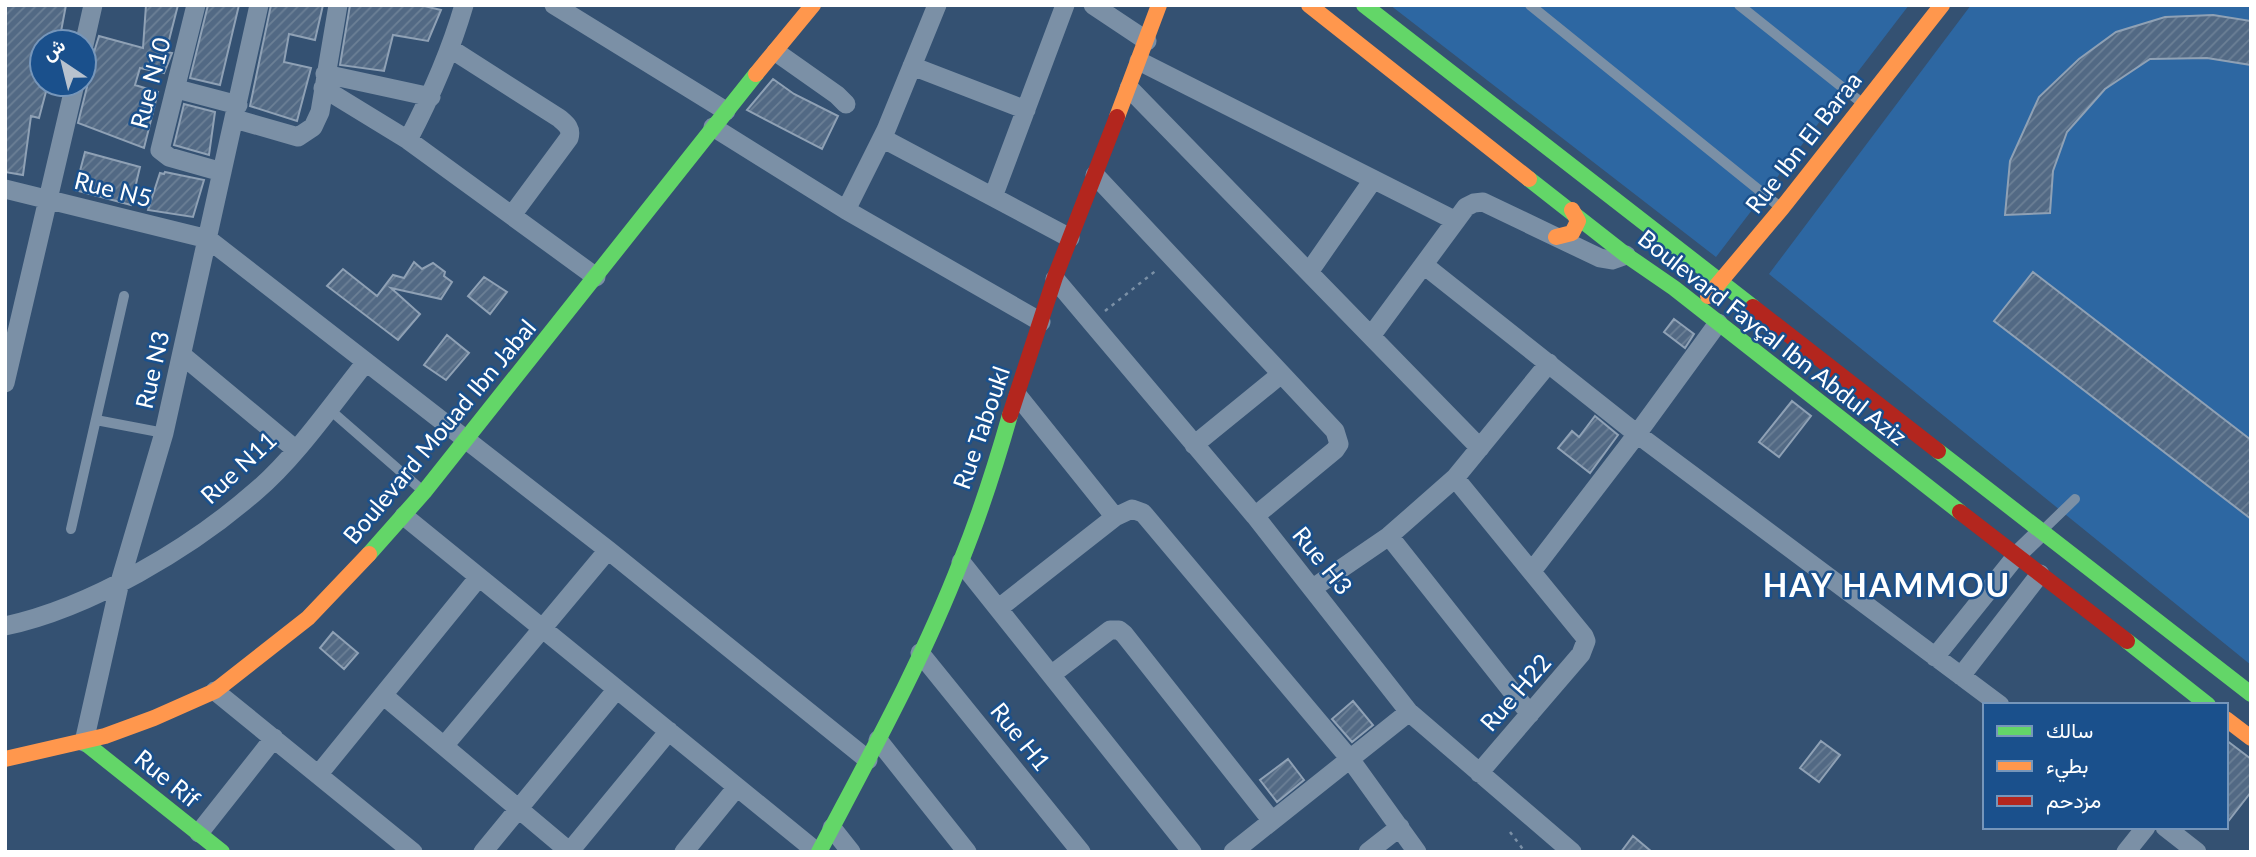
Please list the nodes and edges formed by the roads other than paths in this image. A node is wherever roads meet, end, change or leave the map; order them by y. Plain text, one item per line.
1 (93, 5) edge
2 (196, 5) edge
3 (259, 5) edge
4 (338, 5) edge
5 (464, 5) edge
6 (813, 5) edge
7 (937, 5) edge
8 (1065, 5) edge
9 (1093, 5) edge
10 (1160, 5) edge
11 (1309, 5) edge
12 (1364, 5) edge
13 (1530, 5) edge
14 (1740, 5) edge
15 (1942, 5) edge
16 (565, 8) edge
17 (88, 28) edge
18 (1147, 41) junction
19 (451, 49) junction
20 (776, 52) junction
21 (1139, 61) junction
22 (912, 66) junction
23 (324, 81) junction
24 (1129, 88) junction
25 (177, 89) junction
26 (430, 97) junction
27 (72, 98) edge
28 (846, 104) dead end
29 (1863, 104) junction
30 (1026, 110) junction
31 (726, 111) junction
32 (237, 112) junction
33 (713, 128) junction
34 (881, 138) junction
35 (408, 140) junction
36 (222, 173) junction
37 (1095, 175) junction
38 (1373, 180) junction
39 (5, 189) edge
40 (993, 197) junction
41 (48, 199) junction
42 (1782, 208) junction
43 (846, 210) junction
44 (1572, 210) junction
45 (512, 215) junction
46 (1456, 221) junction
47 (1556, 237) junction
48 (208, 239) junction
49 (1070, 239) junction
50 (1626, 255) junction
51 (1424, 265) junction
52 (1309, 272) junction
53 (596, 278) junction
54 (1055, 279) junction
55 (1721, 283) junction
56 (124, 296) dead end
57 (1698, 307) junction
58 (1041, 322) junction
59 (1718, 323) junction
60 (1371, 336) junction
61 (182, 355) junction
62 (366, 362) junction
63 (1549, 363) junction
64 (1280, 375) junction
65 (5, 383) edge
66 (1018, 396) junction
67 (329, 409) junction
68 (96, 420) junction
69 (164, 433) junction
70 (1637, 434) junction
71 (466, 440) junction
72 (1194, 445) junction
73 (1480, 447) junction
74 (295, 449) junction
75 (1455, 478) junction
76 (424, 492) junction
77 (2075, 499) dead end
78 (404, 516) junction
79 (1255, 516) junction
80 (1115, 517) junction
81 (71, 529) dead end
82 (2041, 532) junction
83 (1389, 536) junction
84 (608, 550) junction
85 (2017, 555) junction
86 (961, 562) junction
87 (1532, 571) junction
88 (2040, 574) junction
89 (479, 577) junction
90 (120, 582) junction
91 (1313, 588) junction
92 (999, 608) junction
93 (5, 626) edge
94 (544, 628) junction
95 (920, 653) junction
96 (1935, 657) junction
97 (1051, 675) junction
98 (1961, 676) junction
99 (617, 689) junction
100 (215, 691) junction
101 (2251, 694) edge
102 (383, 695) junction
103 (1997, 703) edge
104 (2205, 703) edge
105 (1409, 712) junction
106 (1530, 714) junction
107 (2228, 721) edge
108 (669, 731) junction
109 (274, 738) junction
110 (2251, 738) edge
111 (878, 740) junction
112 (84, 742) junction
113 (444, 746) junction
114 (5, 759) edge
115 (1350, 759) junction
116 (868, 760) junction
117 (1479, 773) junction
118 (318, 775) junction
119 (737, 787) junction
120 (518, 808) junction
121 (1272, 821) junction
122 (1400, 827) junction
123 (832, 828) junction
124 (2144, 829) edge
125 (2168, 829) edge
126 (199, 833) junction
127 (221, 851) edge
128 (570, 851) edge
129 (413, 852) edge
130 (482, 852) edge
131 (684, 852) edge
132 (818, 852) edge
133 (850, 852) edge
134 (967, 852) edge
135 (1082, 852) edge
136 (1192, 852) edge
137 (1233, 852) edge
138 (1368, 852) edge
139 (1417, 852) edge
140 (1572, 852) edge
141 (2126, 852) edge
142 (2197, 852) edge

1 - 17 street
2 - 25 street, Rue N10
3 - 32 street, Rue N3
4 - 23 street
5 - 19 street
6 - 20 main road, Boulevard Mouad Ibn Jabal
7 - 22 street
8 - 30 street
9 - 18 street
10 - 18 main road, Rue Taboukl
11 - 44 main road, Boulevard Fayçal Ibn Abdul Aziz
12 - 55 main road, Boulevard Fayçal Ibn Abdul Aziz
13 - 42 lane
14 - 29 lane
15 - 29 main road, Rue Ibn El Baraa
16 - 31 street
18 - 21 main road, Rue Taboukl
19 - 26 street
19 - 45 street
20 - 28 street
20 - 31 main road, Boulevard Mouad Ibn Jabal
21 - 24 main road, Rue Taboukl
21 - 38 street
22 - 30 street
22 - 34 street
23 - 26 street
23 - 32 street
23 - 35 street
24 - 37 main road, Rue Taboukl
24 - 52 street
25 - 32 street
25 - 36 street, Rue N10
26 - 35 street
27 - 41 street
29 - 42 main road, Rue Ibn El Baraa
30 - 40 street
31 - 33 main road, Boulevard Mouad Ibn Jabal
32 - 36 street, Rue N3
33 - 43 street
33 - 53 main road, Boulevard Mouad Ibn Jabal
34 - 40 street
34 - 43 street
35 - 45 street
36 - 48 street, Rue N3
37 - 49 main road, Rue Taboukl
37 - 64 street
38 - 46 street
38 - 52 street
39 - 41 street, Rue N5
40 - 49 street
41 - 48 street, Rue N5
41 - 65 street
42 - 55 main road, Rue Ibn El Baraa
43 - 58 street
44 - 47 main road
44 - 50 main road, Boulevard Fayçal Ibn Abdul Aziz
45 - 53 street
46 - 47 street
46 - 51 street
47 - 50 street
48 - 61 street, Rue N3
48 - 62 street
49 - 54 main road, Rue Taboukl
50 - 57 main road, Boulevard Fayçal Ibn Abdul Aziz
51 - 60 street
51 - 63 street
52 - 60 street
53 - 71 main road, Boulevard Mouad Ibn Jabal
54 - 58 main road, Rue Taboukl
54 - 72 street, Rue H3
55 - 57 main road, Rue Ibn El Baraa
55 - 82 main road, Boulevard Fayçal Ibn Abdul Aziz
56 - 68 lane
57 - 59 main road, Boulevard Fayçal Ibn Abdul Aziz
58 - 66 main road, Rue Taboukl
59 - 70 street
59 - 85 main road, Boulevard Fayçal Ibn Abdul Aziz
60 - 73 street
61 - 69 street, Rue N3
61 - 74 street
62 - 67 street, Rue N11
62 - 71 street
63 - 70 street
63 - 73 street
64 - 72 street
64 - 79 street
66 - 80 street
66 - 86 main road, Rue Taboukl
67 - 74 street, Rue N11
67 - 76 lane
68 - 69 lane
68 - 81 lane
69 - 90 street, Rue N3
70 - 87 street
70 - 96 street
71 - 76 main road, Boulevard Mouad Ibn Jabal
71 - 84 street
72 - 79 street, Rue H3
73 - 75 street
74 - 90 street, Rue N11
75 - 83 street
75 - 87 street
76 - 78 main road, Boulevard Mouad Ibn Jabal
77 - 82 lane
78 - 89 street
78 - 100 main road, Boulevard Mouad Ibn Jabal
79 - 91 street, Rue H3
80 - 92 street
80 - 115 street
82 - 85 street
82 - 101 main road, Boulevard Fayçal Ibn Abdul Aziz
83 - 91 street
83 - 106 street
84 - 94 street
84 - 116 street
85 - 88 main road, Boulevard Fayçal Ibn Abdul Aziz
85 - 96 street
86 - 92 street
86 - 95 main road, Rue Taboukl
87 - 106 street, Rue H22
88 - 98 street
88 - 104 main road, Boulevard Fayçal Ibn Abdul Aziz
89 - 94 street
89 - 102 street
90 - 93 street, Rue N11
90 - 112 street, Rue N3
91 - 105 street, Rue H3
92 - 97 street
94 - 99 street
94 - 113 street
95 - 111 main road, Rue Taboukl
95 - 135 street, Rue H1
96 - 98 street
97 - 121 street
97 - 136 street
98 - 103 street
99 - 108 street
99 - 120 street
100 - 109 street
100 - 112 main road, Boulevard Mouad Ibn Jabal
102 - 113 street
102 - 118 street
105 - 115 street
105 - 117 street, Rue H3
106 - 117 street, Rue H22
107 - 110 main road
108 - 119 street
108 - 128 street
109 - 118 street
109 - 126 street
111 - 116 main road, Rue Taboukl
111 - 134 street
112 - 114 main road, Boulevard Mouad Ibn Jabal
112 - 126 main road, Rue Rif
113 - 120 street
115 - 121 street
115 - 122 street
116 - 123 main road, Rue Taboukl
117 - 140 street, Rue H3
118 - 129 street
119 - 131 street
119 - 132 street
120 - 128 street
120 - 130 street
121 - 137 street
122 - 138 street
122 - 139 street
123 - 132 main road, Rue Taboukl
123 - 133 street
124 - 141 street
125 - 142 street
126 - 127 main road, Rue Rif

